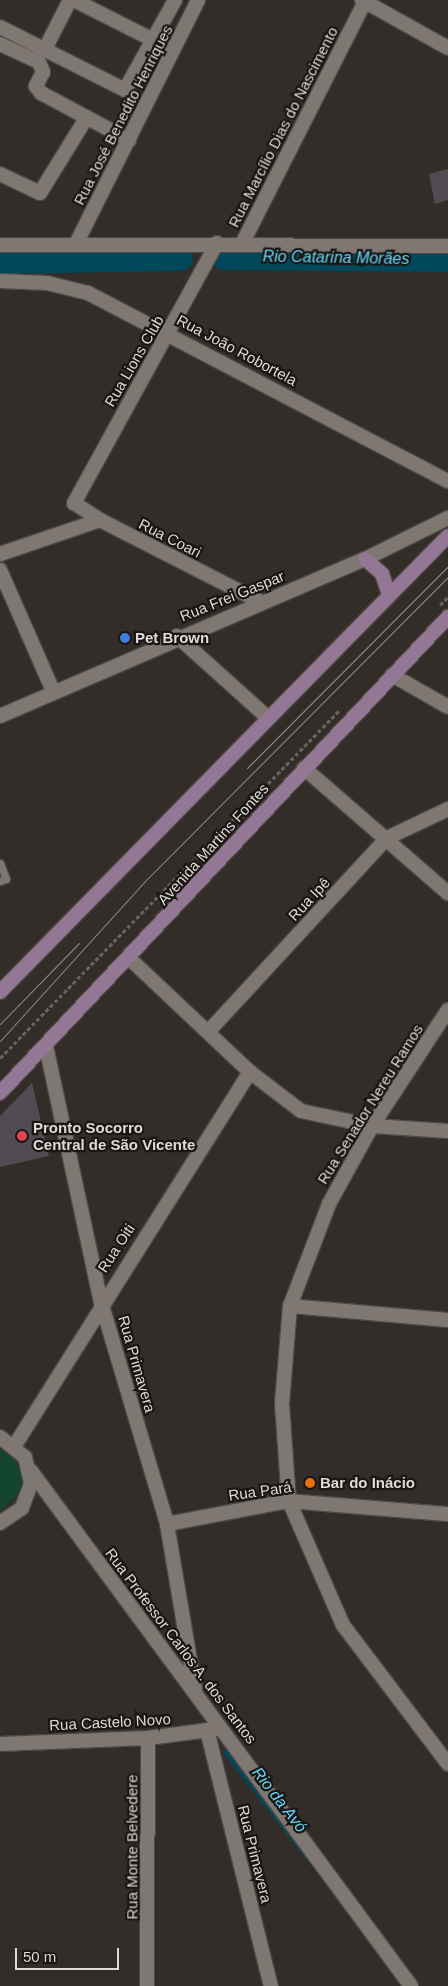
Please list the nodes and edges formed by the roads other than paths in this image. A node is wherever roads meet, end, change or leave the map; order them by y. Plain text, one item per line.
1 (70, 0) edge
2 (74, 0) edge
3 (175, 0) edge
4 (198, 0) edge
5 (364, 1) edge
6 (0, 27) edge
7 (153, 40) junction
8 (0, 44) edge
9 (448, 48) edge
10 (45, 49) junction
11 (173, 50) junction
12 (87, 117) junction
13 (129, 140) junction
14 (0, 174) edge
15 (244, 242) junction
16 (76, 244) junction
17 (0, 245) edge
18 (448, 246) edge
19 (215, 247) junction
20 (0, 281) edge
21 (170, 333) junction
22 (448, 481) edge
23 (76, 494) joint
24 (448, 518) edge
25 (100, 520) junction
26 (448, 536) edge
27 (0, 554) edge
28 (365, 559) junction
29 (0, 570) edge
30 (389, 594) junction
31 (261, 602) junction
32 (448, 616) edge
33 (177, 636) junction
34 (392, 675) junction
35 (54, 692) junction
36 (448, 707) edge
37 (0, 716) edge
38 (266, 716) junction
39 (304, 768) junction
40 (448, 808) edge
41 (387, 838) junction
42 (0, 863) edge
43 (0, 881) edge
44 (448, 893) edge
45 (130, 959) junction
46 (6, 985) edge
47 (0, 992) edge
48 (448, 1010) edge
49 (208, 1032) junction
50 (46, 1046) junction
51 (250, 1072) junction
52 (0, 1093) edge
53 (372, 1126) junction
54 (448, 1131) edge
55 (101, 1302) junction
56 (290, 1306) junction
57 (448, 1320) edge
58 (0, 1438) edge
59 (15, 1445) junction
60 (31, 1471) junction
61 (289, 1501) junction
62 (448, 1514) edge
63 (0, 1523) edge
64 (166, 1524) junction
65 (196, 1690) junction
66 (222, 1729) junction
67 (207, 1730) junction
68 (148, 1738) junction
69 (0, 1744) edge
70 (448, 1764) edge
71 (147, 1986) edge
72 (271, 1986) edge
73 (411, 1986) edge

1 - 10 street
2 - 7 street
3 - 7 street
4 - 11 street, Rua José Benedito Henriques
5 - 9 street
5 - 15 street, Rua Marcílio Dias do Nascimento
6 - 10 street
7 - 10 street
7 - 11 street
8 - 12 street
11 - 13 street, Rua José Benedito Henriques
12 - 13 street
12 - 14 street
13 - 16 street, Rua José Benedito Henriques
15 - 18 street
15 - 19 street
16 - 17 street
16 - 19 street
19 - 21 street, Rua Lions Club
20 - 21 street, Rua João Robortela
21 - 22 street, Rua João Robortela
21 - 23 street, Rua Lions Club
23 - 25 street, Rua Coari
24 - 28 street, Rua Frei Gaspar
25 - 27 street
25 - 31 street, Rua Coari
26 - 30 main road
28 - 30 main road
28 - 31 street, Rua Frei Gaspar
29 - 35 street
30 - 38 main road
31 - 33 street, Rua Frei Gaspar
32 - 34 main road, Avenida Martins Fontes
33 - 35 street, Rua Frei Gaspar
33 - 38 street
34 - 36 street
34 - 39 main road, Avenida Martins Fontes
35 - 37 street, Rua Frei Gaspar
38 - 46 main road
39 - 41 street
39 - 45 main road, Avenida Martins Fontes
40 - 41 street, Rua Ipê
41 - 44 street
41 - 49 street, Rua Ipê
42 - 43 lane
45 - 49 street
45 - 50 main road, Avenida Martins Fontes
46 - 47 main road
48 - 53 street, Rua Senador Nereu Ramos
49 - 51 street
50 - 52 main road, Avenida Martins Fontes
50 - 55 street, Rua Primavera
51 - 53 street
51 - 55 street, Rua Oiti
53 - 54 street
53 - 56 street, Rua Senador Nereu Ramos
55 - 59 street, Rua Oiti
55 - 64 street, Rua Primavera
56 - 57 street
56 - 61 street, Rua Senador Nereu Ramos
58 - 59 street
59 - 60 street, Rua Professor Carlos A. dos Santos
60 - 63 street
60 - 65 street, Rua Professor Carlos A. dos Santos
61 - 62 street, Rua Pará
61 - 64 street, Rua Pará
61 - 70 street, Rua Senador Nereu Ramos
64 - 65 street, Rua Primavera
65 - 66 street, Rua Professor Carlos A. dos Santos
66 - 67 street, Rua Castelo Novo
66 - 73 street, Rua Professor Carlos A. dos Santos
67 - 68 street, Rua Castelo Novo
67 - 72 street, Rua Primavera
68 - 69 street, Rua Castelo Novo
68 - 71 street, Rua Monte Belvedere

